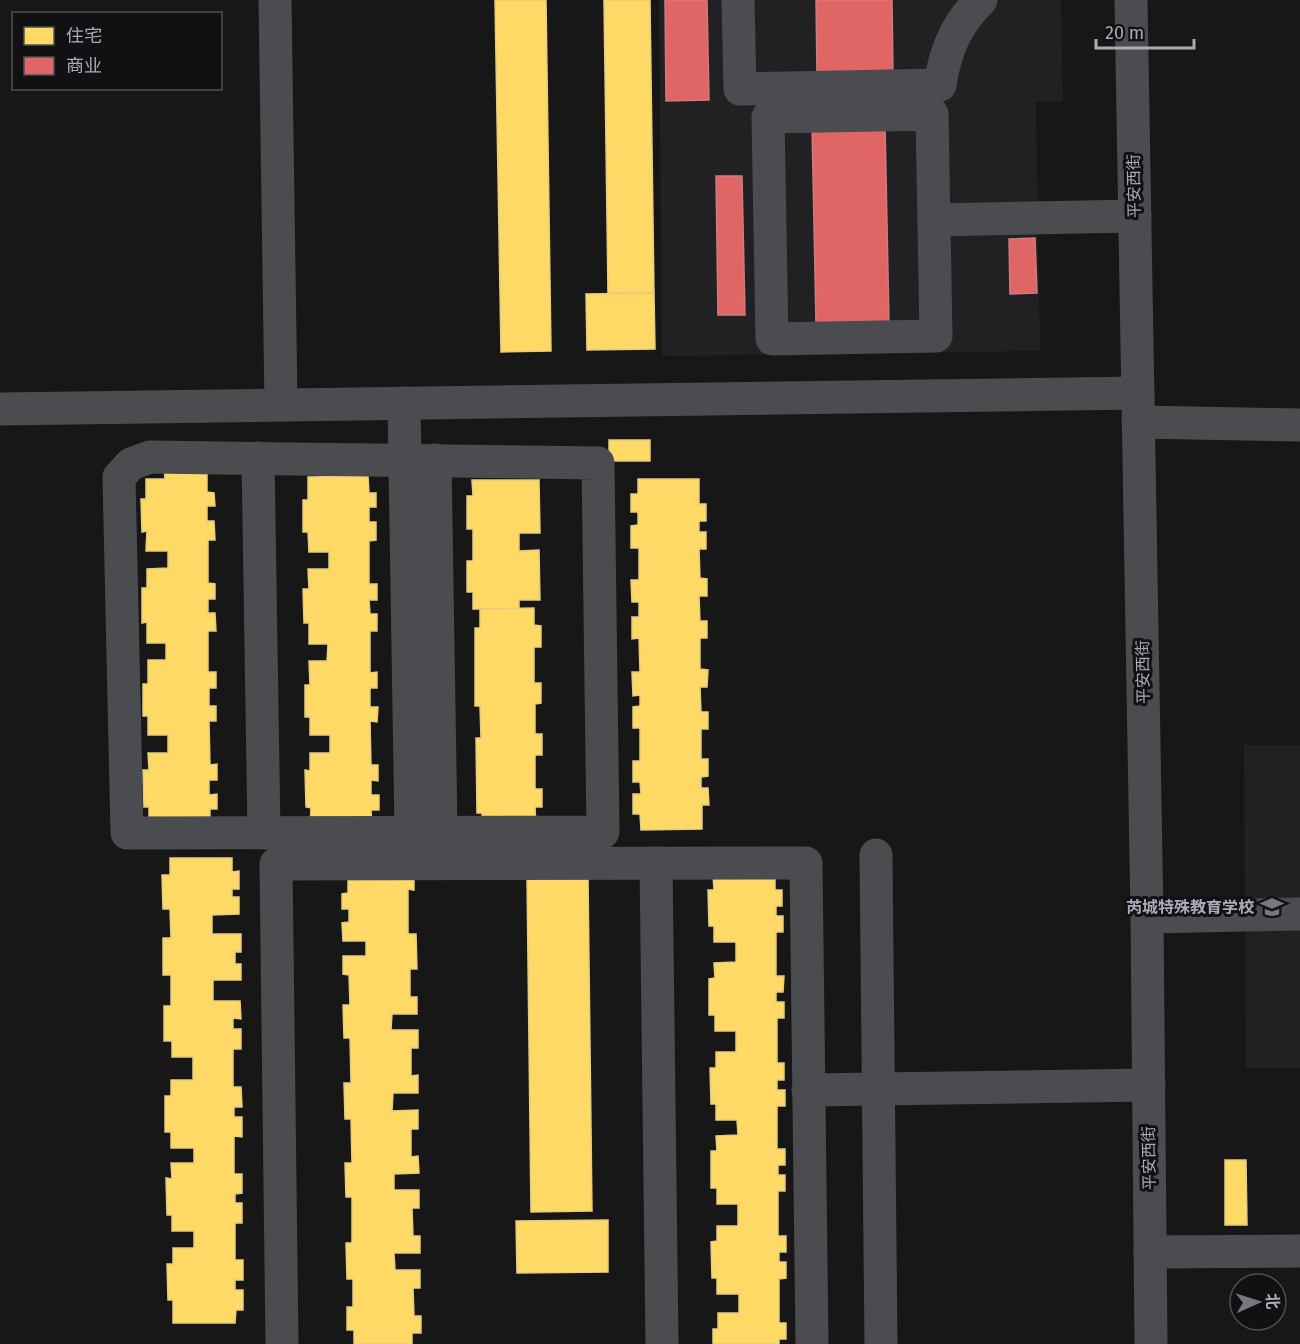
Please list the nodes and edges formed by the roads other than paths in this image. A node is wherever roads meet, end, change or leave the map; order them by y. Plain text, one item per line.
1 (275, 0) edge
2 (738, 0) edge
3 (981, 0) edge
4 (1131, 0) edge
5 (1135, 216) junction
6 (934, 220) junction
7 (404, 403) junction
8 (281, 405) junction
9 (1138, 408) junction
10 (0, 409) edge
11 (1300, 425) edge
12 (258, 458) junction
13 (420, 460) junction
14 (426, 832) junction
15 (264, 833) junction
16 (876, 855) dead end
17 (656, 863) junction
18 (1300, 914) edge
19 (1147, 917) junction
20 (1149, 1085) junction
21 (878, 1089) junction
22 (808, 1090) junction
23 (1300, 1251) edge
24 (1150, 1252) junction
25 (282, 1344) edge
26 (662, 1344) edge
27 (812, 1344) edge
28 (881, 1344) edge
29 (1151, 1344) edge

1 - 8 street
2 - 3 street
4 - 5 street, 平安西街
5 - 6 street
5 - 9 street, 平安西街
6 - 6 street
7 - 8 street
7 - 9 street
7 - 13 street
8 - 10 street
9 - 11 street
9 - 19 street, 平安西街
12 - 13 street
12 - 15 street
12 - 15 street
13 - 14 street
13 - 14 street
14 - 15 street
16 - 21 street
17 - 22 street
17 - 25 street
17 - 26 street
18 - 19 street
19 - 20 street, 平安西街
20 - 21 street
20 - 24 street, 平安西街
21 - 22 street
21 - 28 street
22 - 27 street
23 - 24 street
24 - 29 street, 平安西街

